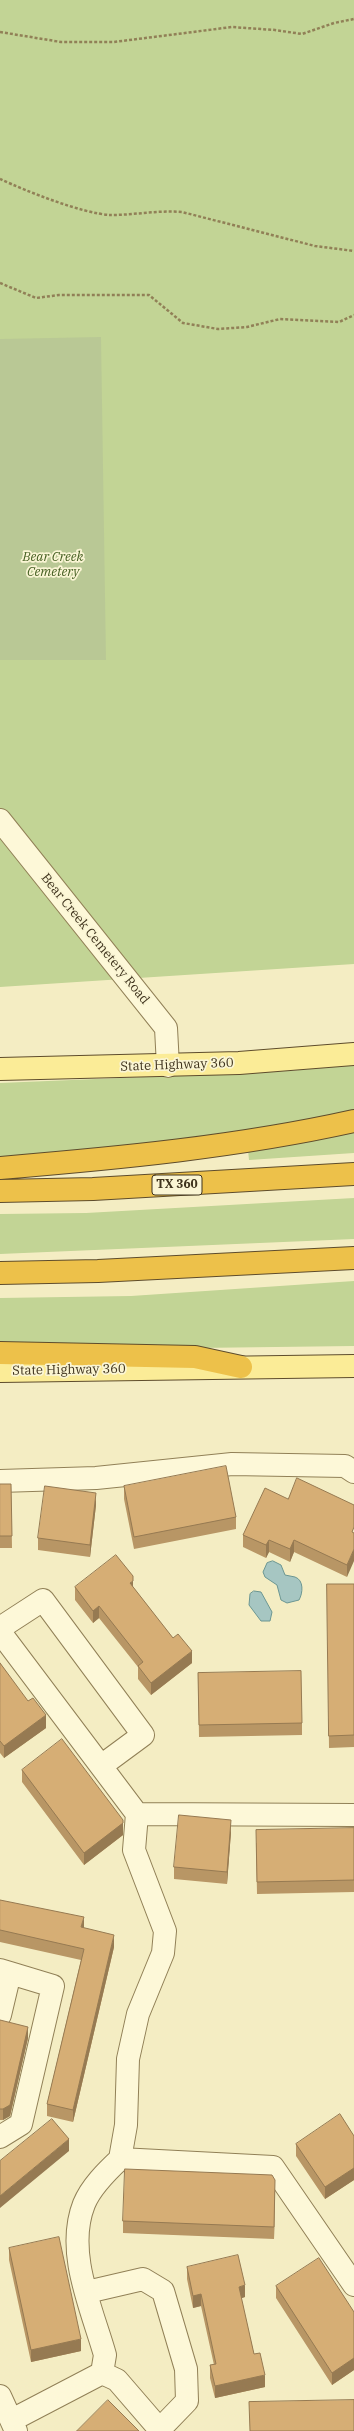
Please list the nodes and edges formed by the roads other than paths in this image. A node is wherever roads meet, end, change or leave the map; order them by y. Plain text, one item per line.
1 (0, 820) edge
2 (354, 1054) edge
3 (168, 1066) junction
4 (0, 1069) edge
5 (354, 1121) edge
6 (0, 1168) edge
7 (354, 1174) edge
8 (0, 1191) edge
9 (354, 1258) edge
10 (0, 1273) edge
11 (0, 1353) edge
12 (354, 1366) edge
13 (241, 1367) junction
14 (0, 1371) edge
15 (354, 1472) edge
16 (0, 1481) edge
17 (0, 1628) edge
18 (0, 1632) edge
19 (101, 1766) junction
20 (138, 1814) junction
21 (354, 1815) edge
22 (5, 1972) edge
23 (0, 2015) edge
24 (0, 2138) edge
25 (120, 2159) junction
26 (354, 2284) edge
27 (87, 2292) junction
28 (102, 2373) junction
29 (0, 2396) edge
30 (14, 2426) edge
31 (160, 2430) edge

1 - 3 street, Bear Creek Cemetery Road
2 - 3 main road, State Highway 360
3 - 4 main road, State Highway 360
5 - 6 highway
7 - 8 highway, TX 360
9 - 10 highway
11 - 13 highway
12 - 13 main road, State Highway 360
13 - 14 main road, State Highway 360
15 - 16 street
17 - 19 street
18 - 19 street
19 - 20 street
20 - 21 street
20 - 25 street
22 - 23 street
22 - 24 street
25 - 26 street
25 - 27 street
27 - 28 street
27 - 31 street
28 - 30 street
28 - 31 street
29 - 30 street

